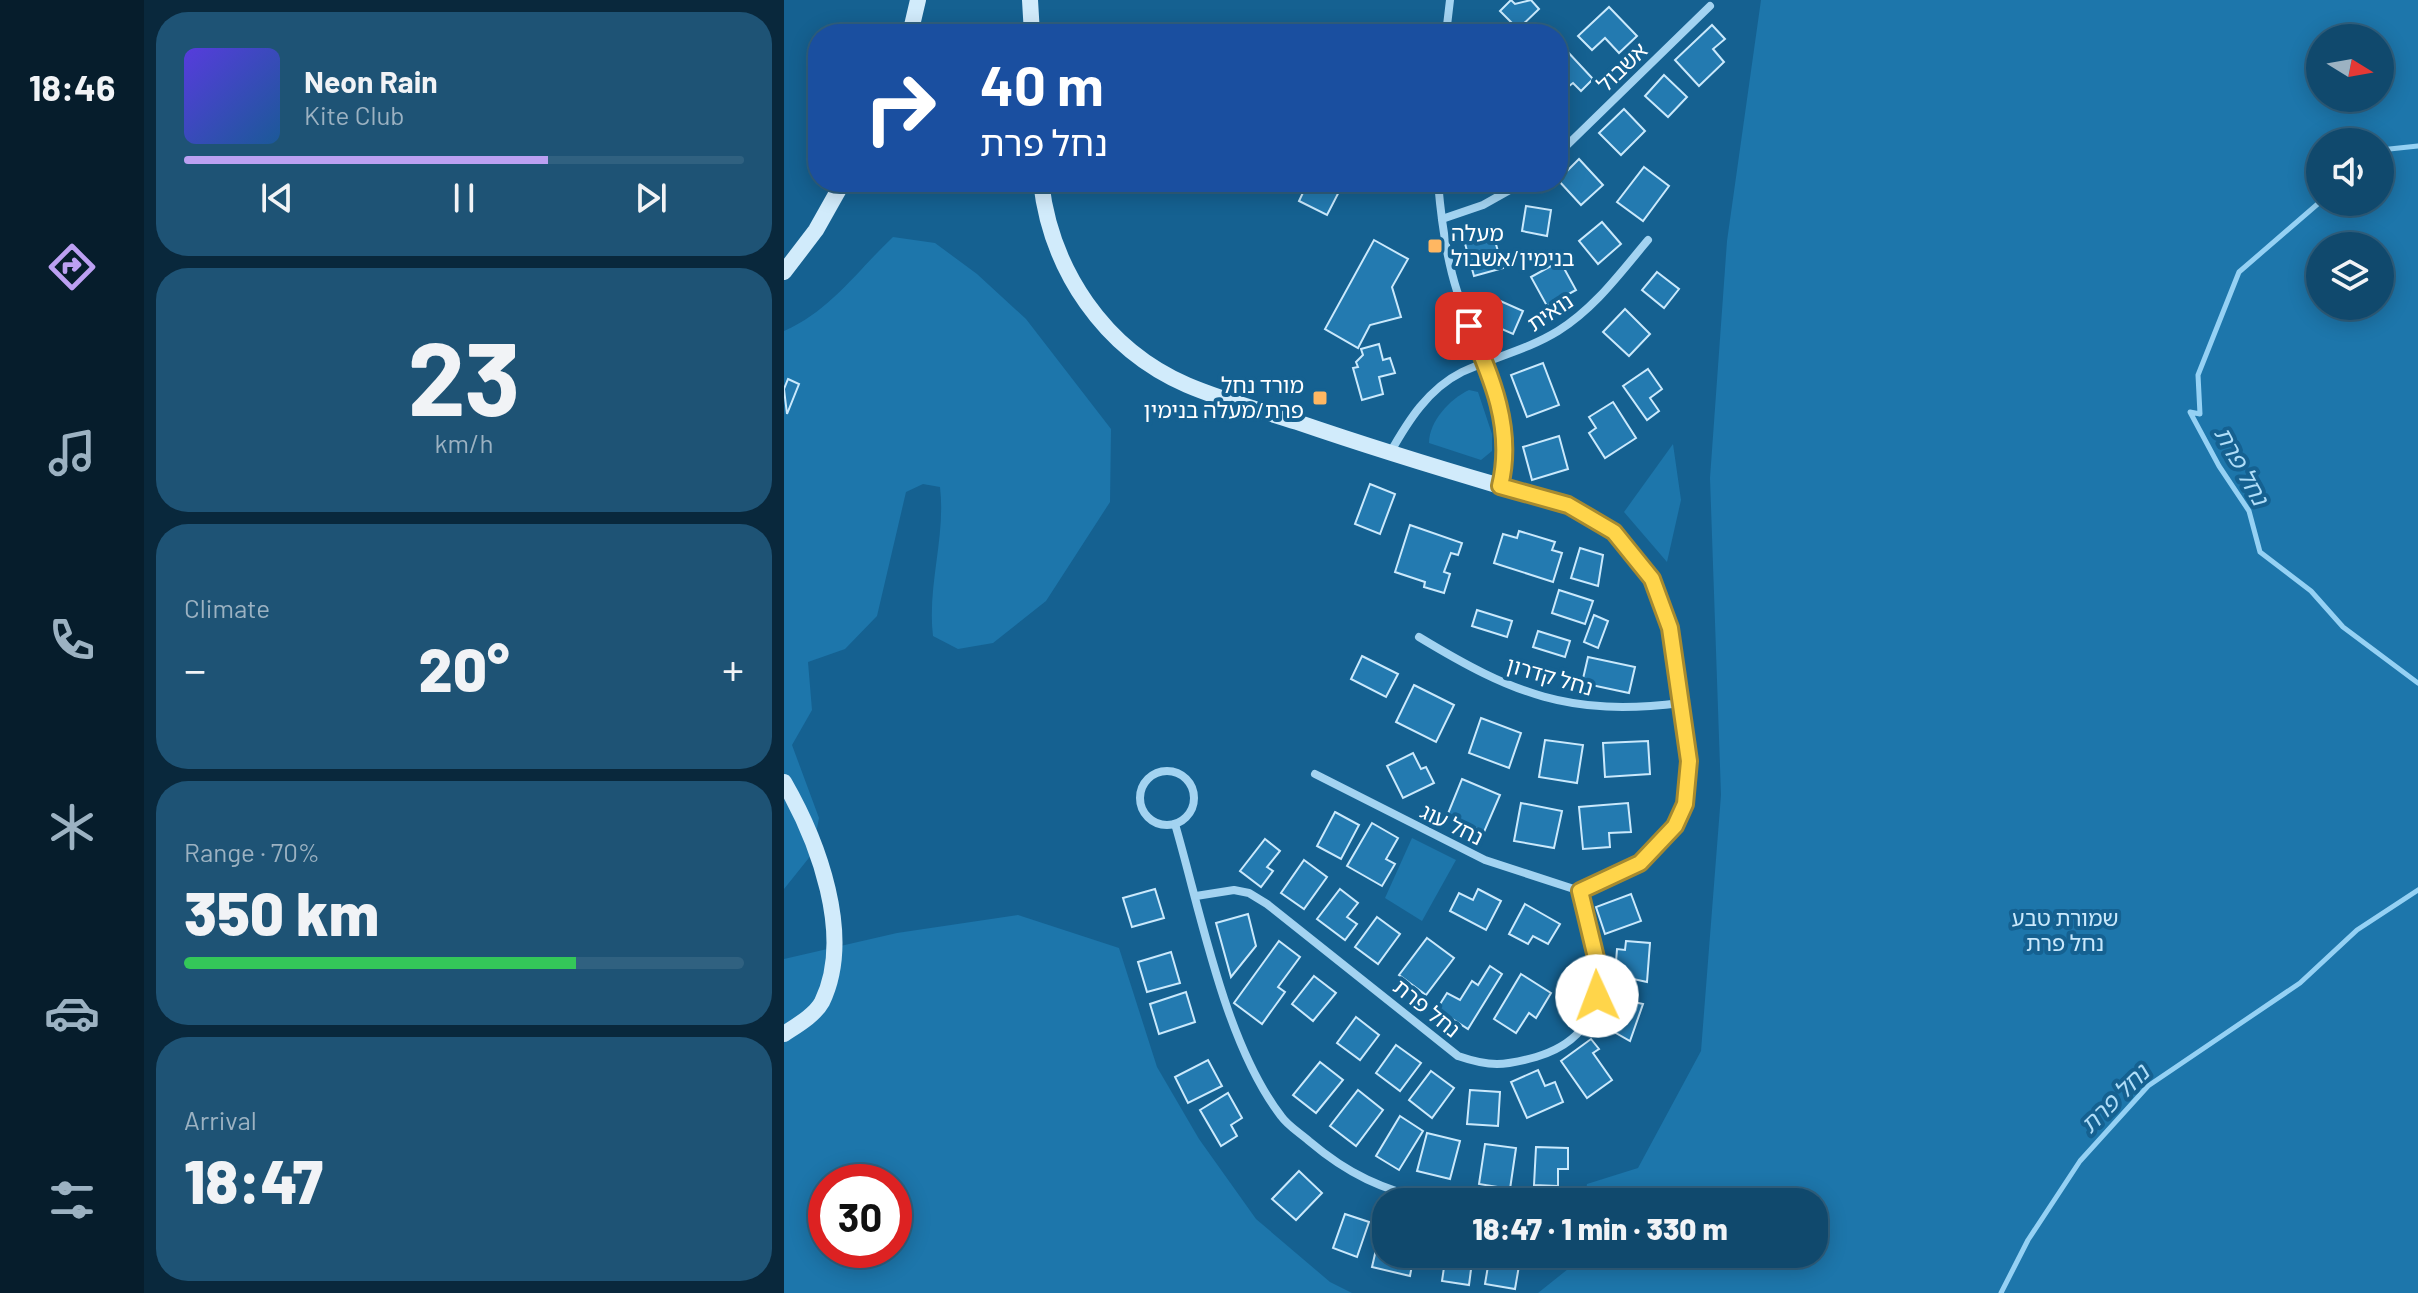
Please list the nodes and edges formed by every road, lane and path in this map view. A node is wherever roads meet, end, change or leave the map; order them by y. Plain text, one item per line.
1 (918, 0) edge
2 (1030, 0) edge
3 (1450, 0) edge
4 (1710, 6) dead end
5 (912, 24) edge
6 (1031, 24) edge
7 (1447, 24) edge
8 (1568, 144) edge
9 (837, 192) edge
10 (1042, 192) edge
11 (1439, 192) edge
12 (1506, 192) edge
13 (1442, 219) junction
14 (1648, 240) dead end
15 (784, 272) edge
16 (1486, 365) junction
17 (1389, 454) junction
18 (1500, 486) junction
19 (1419, 637) dead end
20 (1681, 703) junction
21 (1315, 774) dead end
22 (784, 782) edge
23 (1175, 824) junction
24 (1580, 891) junction
25 (1196, 896) junction
26 (784, 1034) edge
27 (1384, 1188) edge

1 - 5 street
2 - 6 street
3 - 7 street
4 - 8 street, אשבול
9 - 15 street
10 - 17 street
11 - 13 street
12 - 13 street
13 - 16 street
14 - 16 street, נואית
16 - 17 street, נואית
16 - 18 street
17 - 18 street
18 - 20 street
19 - 20 street, נחל קדרון
20 - 24 street
21 - 24 street, נחל עוג
22 - 26 street
23 - 23 street
23 - 25 street
24 - 25 street, נחל פרת
25 - 27 street

